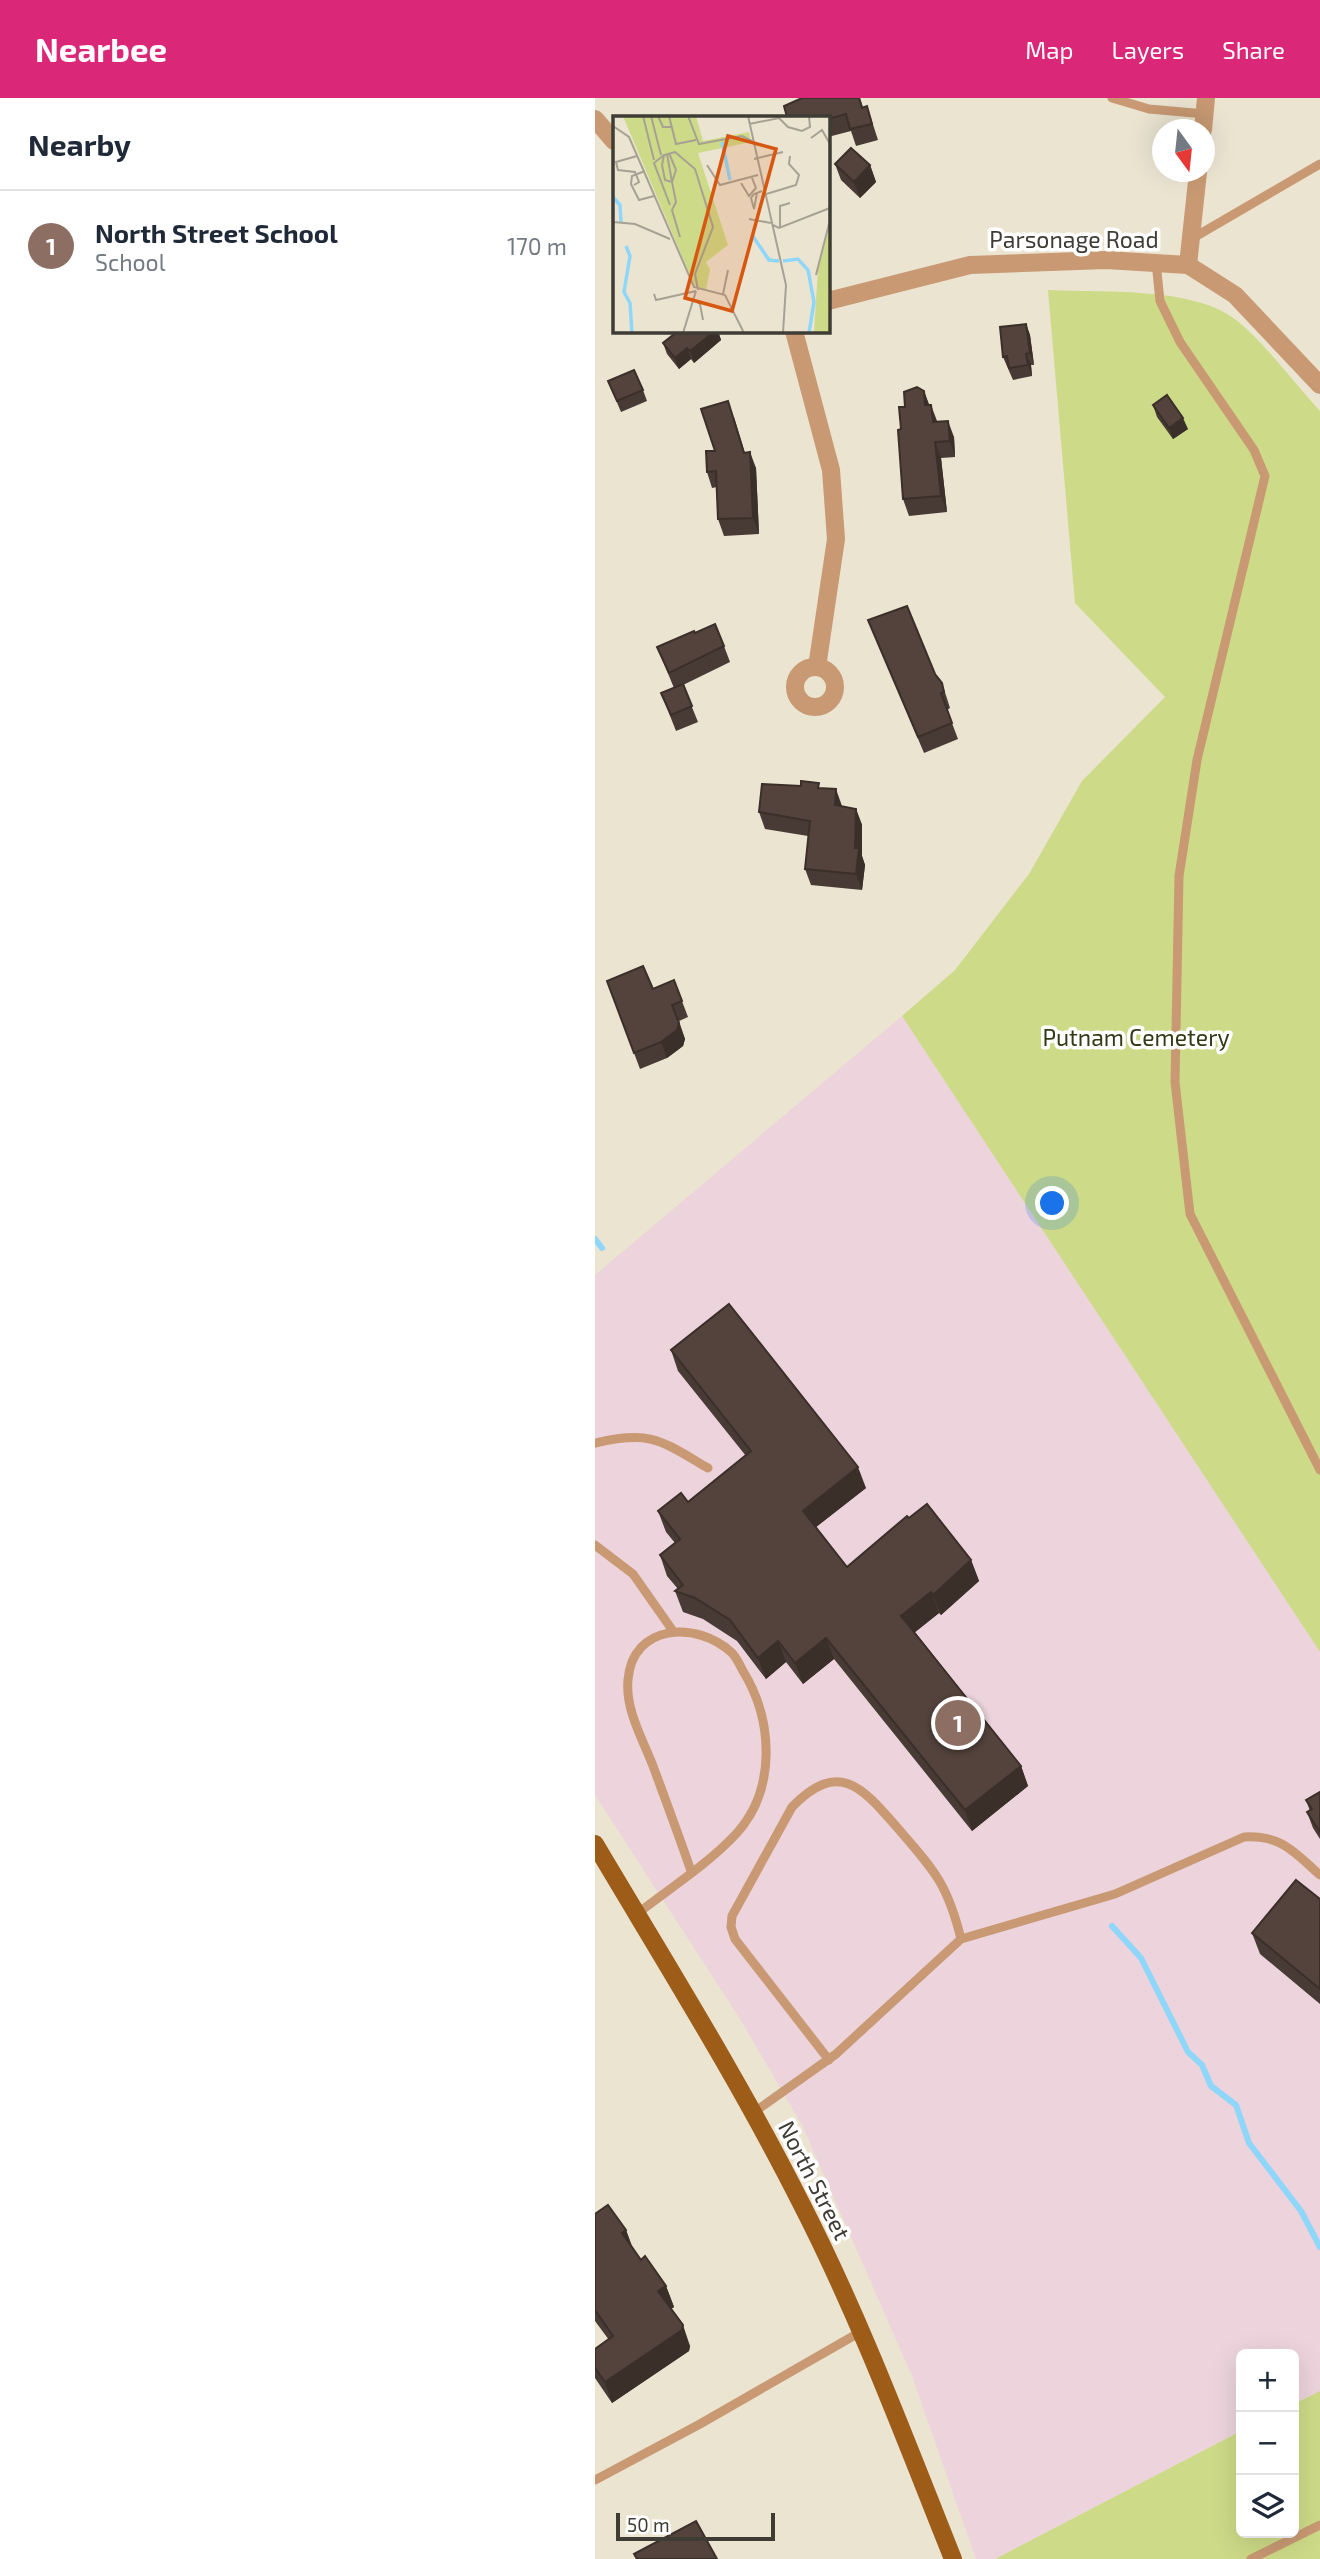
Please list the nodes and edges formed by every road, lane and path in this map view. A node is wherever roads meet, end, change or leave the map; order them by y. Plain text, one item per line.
1 (1112, 98) edge
2 (1204, 114) edge
3 (595, 119) edge
4 (613, 140) edge
5 (1320, 164) edge
6 (1197, 182) edge
7 (1191, 239) junction
8 (1156, 262) junction
9 (1188, 265) junction
10 (829, 301) edge
11 (794, 332) edge
12 (1320, 385) edge
13 (817, 667) dead end
14 (595, 1443) edge
15 (708, 1468) dead end
16 (1320, 1470) edge
17 (595, 1545) edge
18 (673, 1631) junction
19 (598, 1855) edge
20 (691, 1871) junction
21 (1320, 1875) edge
22 (637, 1914) junction
23 (961, 1939) junction
24 (829, 2060) junction
25 (753, 2113) junction
26 (862, 2330) junction
27 (595, 2480) edge
28 (1320, 2525) edge
29 (953, 2559) edge
30 (1251, 2559) edge

1 - 2 lane
3 - 4 street
5 - 7 lane
6 - 7 street
7 - 9 street
8 - 9 street, Parsonage Road
8 - 10 street, Parsonage Road
8 - 16 lane
9 - 12 street, Parsonage Road
11 - 13 street
14 - 15 lane
17 - 18 lane
18 - 20 lane
18 - 20 lane
19 - 22 main road, North Street
20 - 22 lane
21 - 23 lane
22 - 25 main road, North Street
23 - 24 lane
23 - 24 lane
24 - 25 lane
25 - 26 main road, North Street
26 - 27 lane
26 - 29 main road, North Street
28 - 30 lane

